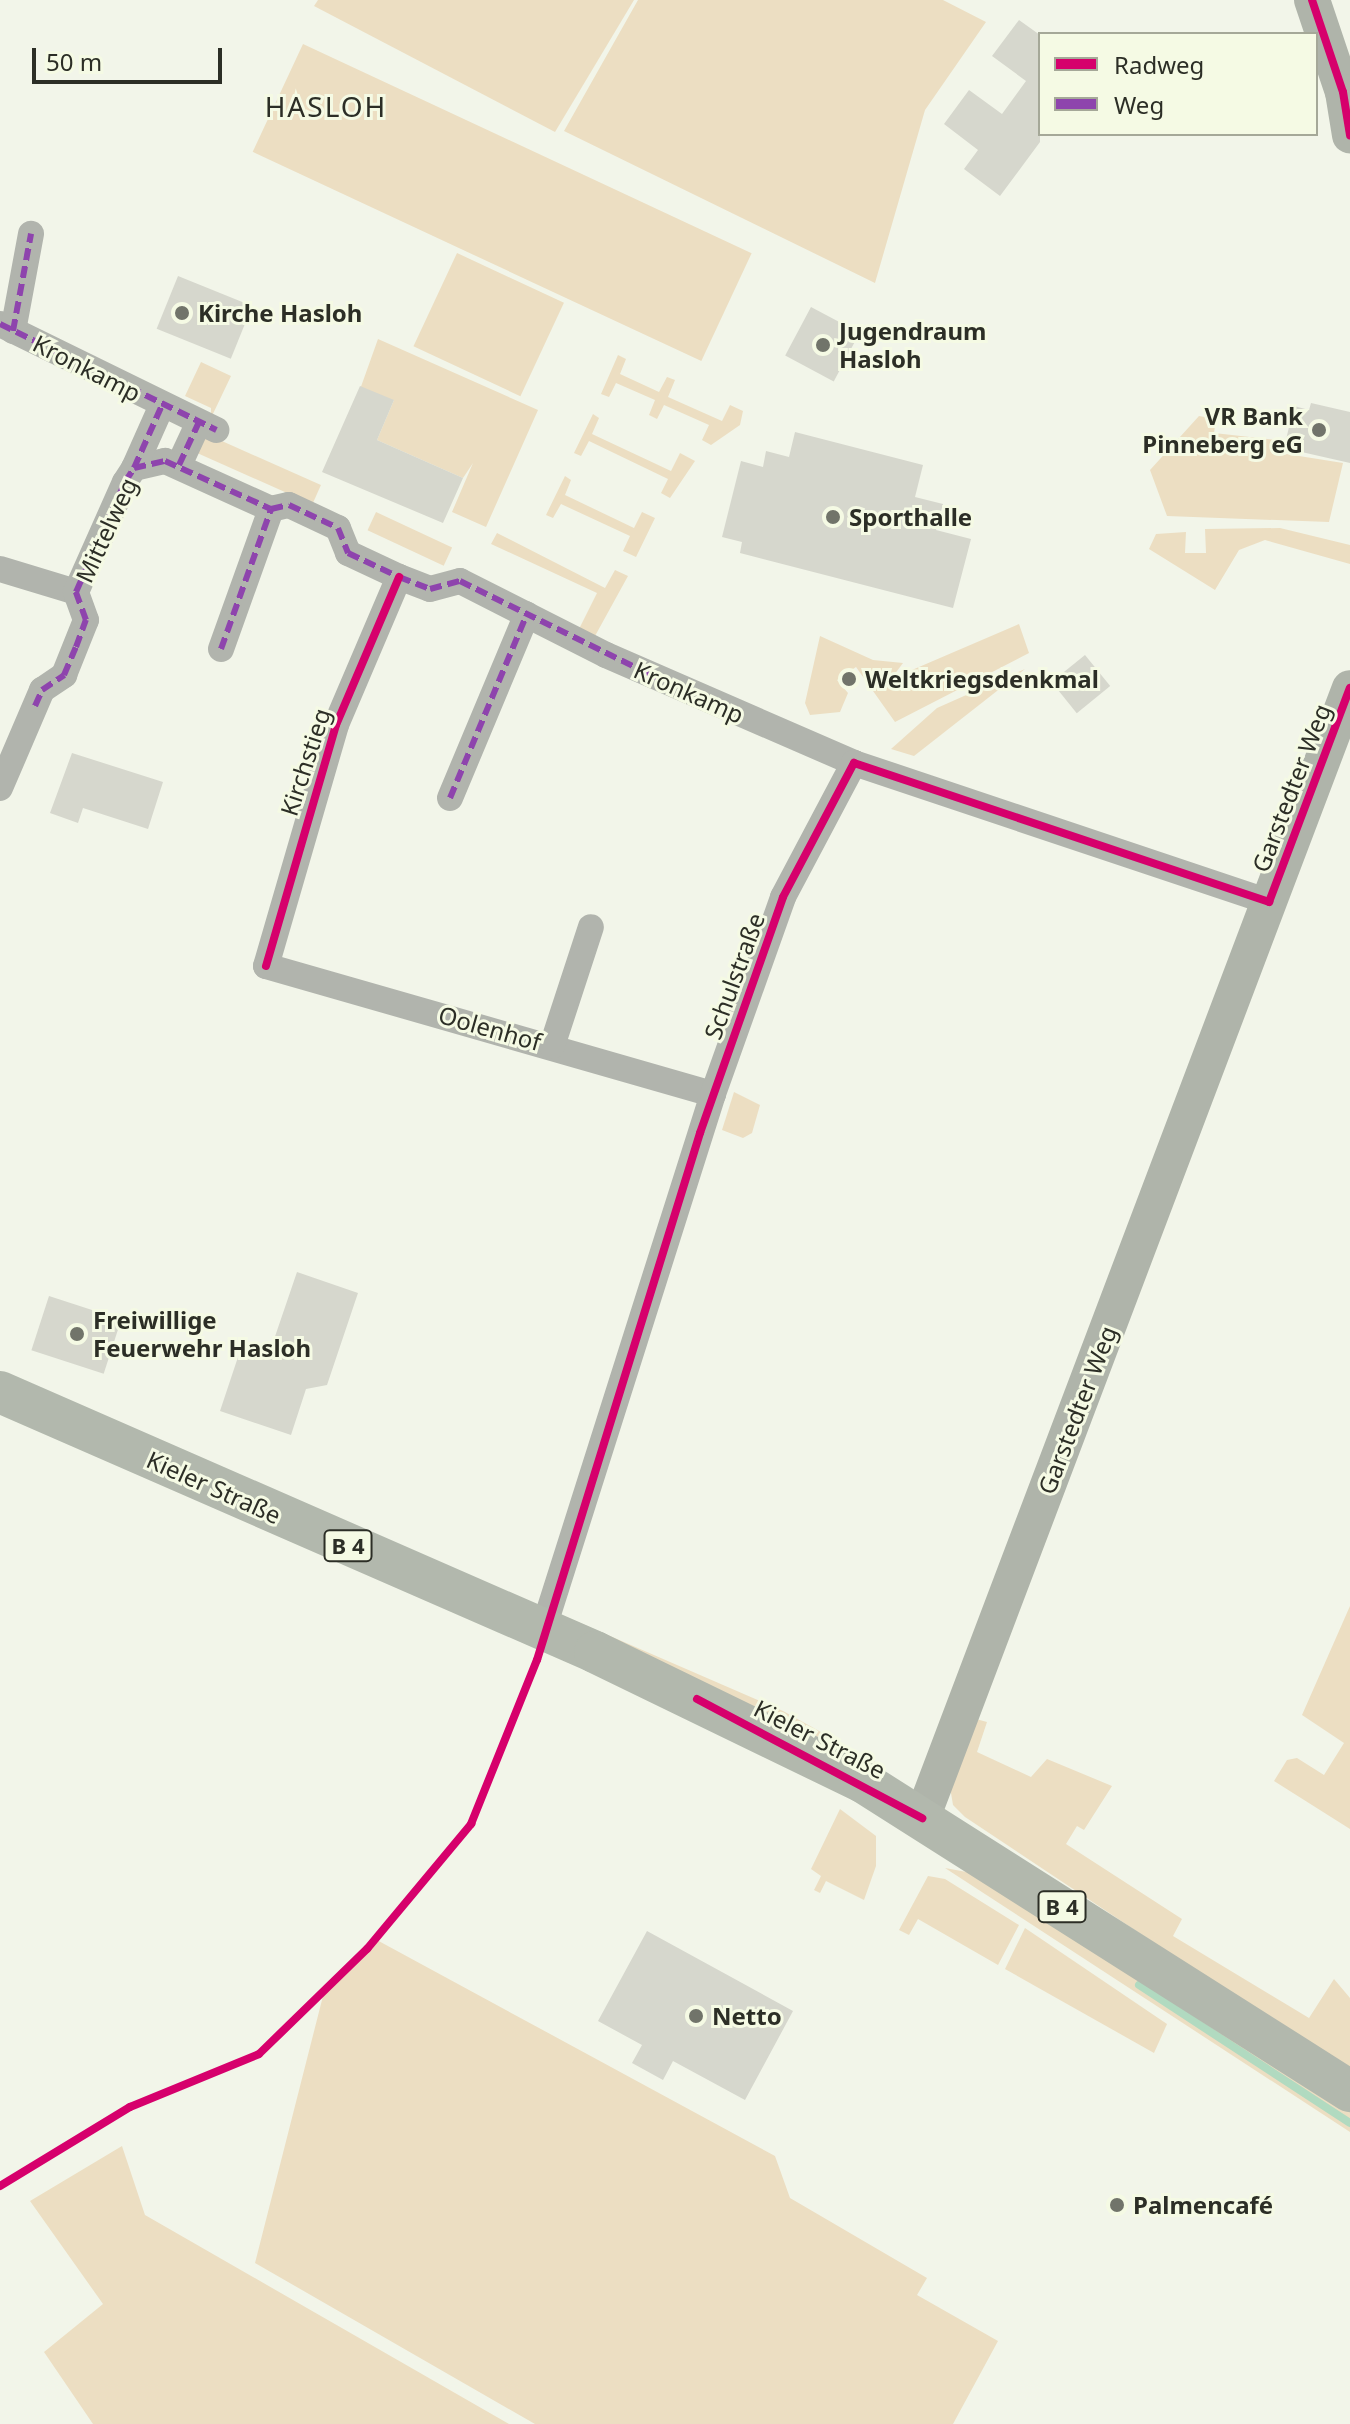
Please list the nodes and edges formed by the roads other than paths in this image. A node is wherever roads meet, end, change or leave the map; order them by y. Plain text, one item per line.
1 (1287, 0) edge
2 (1312, 0) edge
3 (1298, 32) edge
4 (1318, 74) edge
5 (1348, 129) edge
6 (31, 234) dead end
7 (7, 328) edge
8 (162, 405) junction
9 (172, 463) junction
10 (134, 468) junction
11 (271, 509) junction
12 (0, 569) edge
13 (399, 577) junction
14 (76, 592) junction
15 (527, 614) junction
16 (221, 649) dead end
17 (1350, 688) edge
18 (854, 763) junction
19 (0, 788) edge
20 (450, 798) dead end
21 (1269, 902) junction
22 (591, 927) dead end
23 (266, 966) joint
24 (552, 1046) junction
25 (713, 1094) junction
26 (0, 1392) edge
27 (543, 1630) junction
28 (922, 1818) junction
29 (1350, 2091) edge

1 - 3 main road
2 - 5 main road
4 - 5 main road
6 - 7 street, Kronkamp
7 - 8 street, Kronkamp
8 - 9 street, Kronkamp
8 - 10 street, Kronkamp
9 - 10 street, Mittelweg
9 - 11 street, Kronkamp
10 - 14 street, Mittelweg
11 - 13 street, Kronkamp
11 - 16 street
12 - 14 street
13 - 15 street, Kronkamp
13 - 23 street, Kirchstieg
14 - 19 street, Mittelweg
15 - 18 street, Kronkamp
15 - 20 street
17 - 21 main road, Garstedter Weg
18 - 21 street
18 - 25 street, Schulstraße
21 - 28 main road, Garstedter Weg
22 - 24 street
23 - 24 street, Oolenhof
24 - 25 street, Oolenhof
25 - 27 street, Schulstraße
26 - 27 main road, Kieler Straße / B 4
27 - 28 main road, Kieler Straße / B 4
28 - 29 main road, Kieler Straße / B 4

